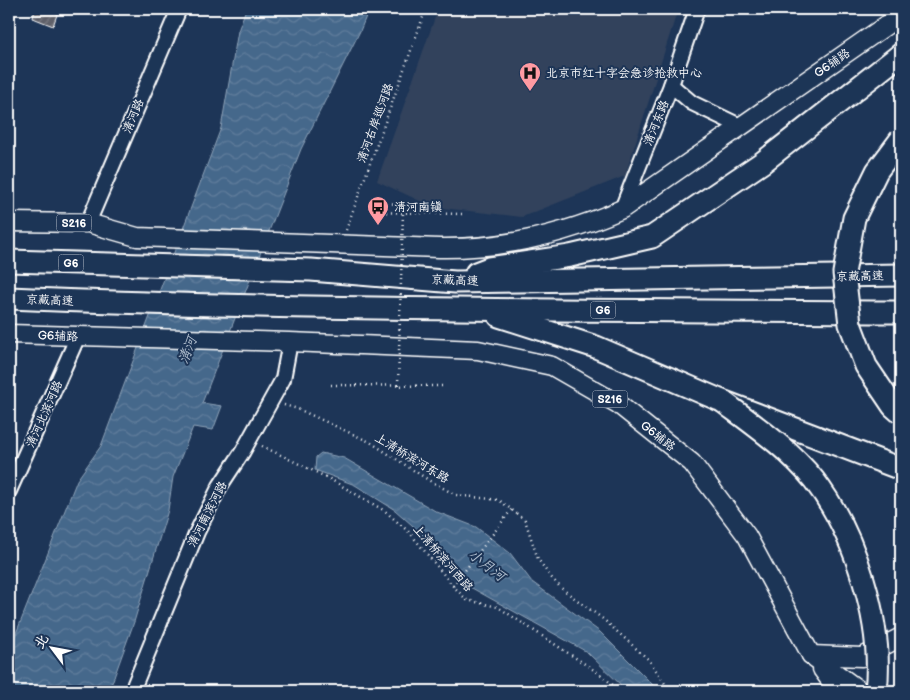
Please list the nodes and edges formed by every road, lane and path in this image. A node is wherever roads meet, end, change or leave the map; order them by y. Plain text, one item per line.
1 (179, 9) edge
2 (426, 9) edge
3 (697, 9) edge
4 (901, 15) edge
5 (901, 54) edge
6 (901, 68) edge
7 (671, 85) junction
8 (845, 100) junction
9 (740, 126) junction
10 (901, 139) edge
11 (403, 204) dead end
12 (622, 209) junction
13 (403, 212) junction
14 (462, 214) dead end
15 (9, 222) edge
16 (88, 223) junction
17 (342, 244) junction
18 (9, 261) edge
19 (901, 275) edge
20 (455, 282) junction
21 (9, 298) edge
22 (477, 309) junction
23 (901, 312) edge
24 (9, 334) edge
25 (78, 336) junction
26 (290, 342) junction
27 (331, 385) dead end
28 (398, 386) junction
29 (442, 386) dead end
30 (722, 400) junction
31 (270, 402) junction
32 (901, 413) edge
33 (248, 442) junction
34 (901, 469) edge
35 (9, 491) edge
36 (512, 509) junction
37 (453, 586) junction
38 (901, 636) edge
39 (811, 654) junction
40 (132, 691) edge
41 (620, 691) edge
42 (670, 691) edge
43 (838, 691) edge
44 (860, 691) edge
45 (876, 691) edge

1 - 16 street, 清河路
2 - 17 path, 清河右岸巡河路
3 - 7 street, 清河东路
4 - 9 main road, G6辅路
5 - 8 highway
6 - 8 highway
7 - 9 street
7 - 12 street, 清河东路
8 - 20 highway
9 - 12 main road, G6辅路
10 - 32 highway, bridge
11 - 13 path
12 - 17 main road, G6辅路
13 - 14 path
13 - 28 path, bridge
15 - 16 main road, S216
16 - 17 main road, G6辅路 / S216
18 - 20 highway, 京藏高速 / G6
19 - 20 highway, 京藏高速 / G6
21 - 22 highway, 京藏高速 / G6
22 - 23 highway, 京藏高速 / G6
22 - 30 highway
24 - 25 main road, G6辅路
25 - 26 main road, G6辅路
25 - 35 street, 清河北滨河路
26 - 31 street, 清河南滨河路
26 - 39 main road, G6辅路 / S216
27 - 28 path
28 - 29 path
30 - 34 highway
30 - 45 highway, bridge
31 - 33 street, 清河南滨河路
31 - 36 path, 上清桥滨河东路
33 - 37 path, 上清桥滨河西路
33 - 40 street, 清河南滨河路
36 - 37 path
36 - 42 path, 上清桥滨河东路
37 - 41 path, 上清桥滨河西路
38 - 39 main road
39 - 43 main road
39 - 44 main road, G6辅路 / S216

